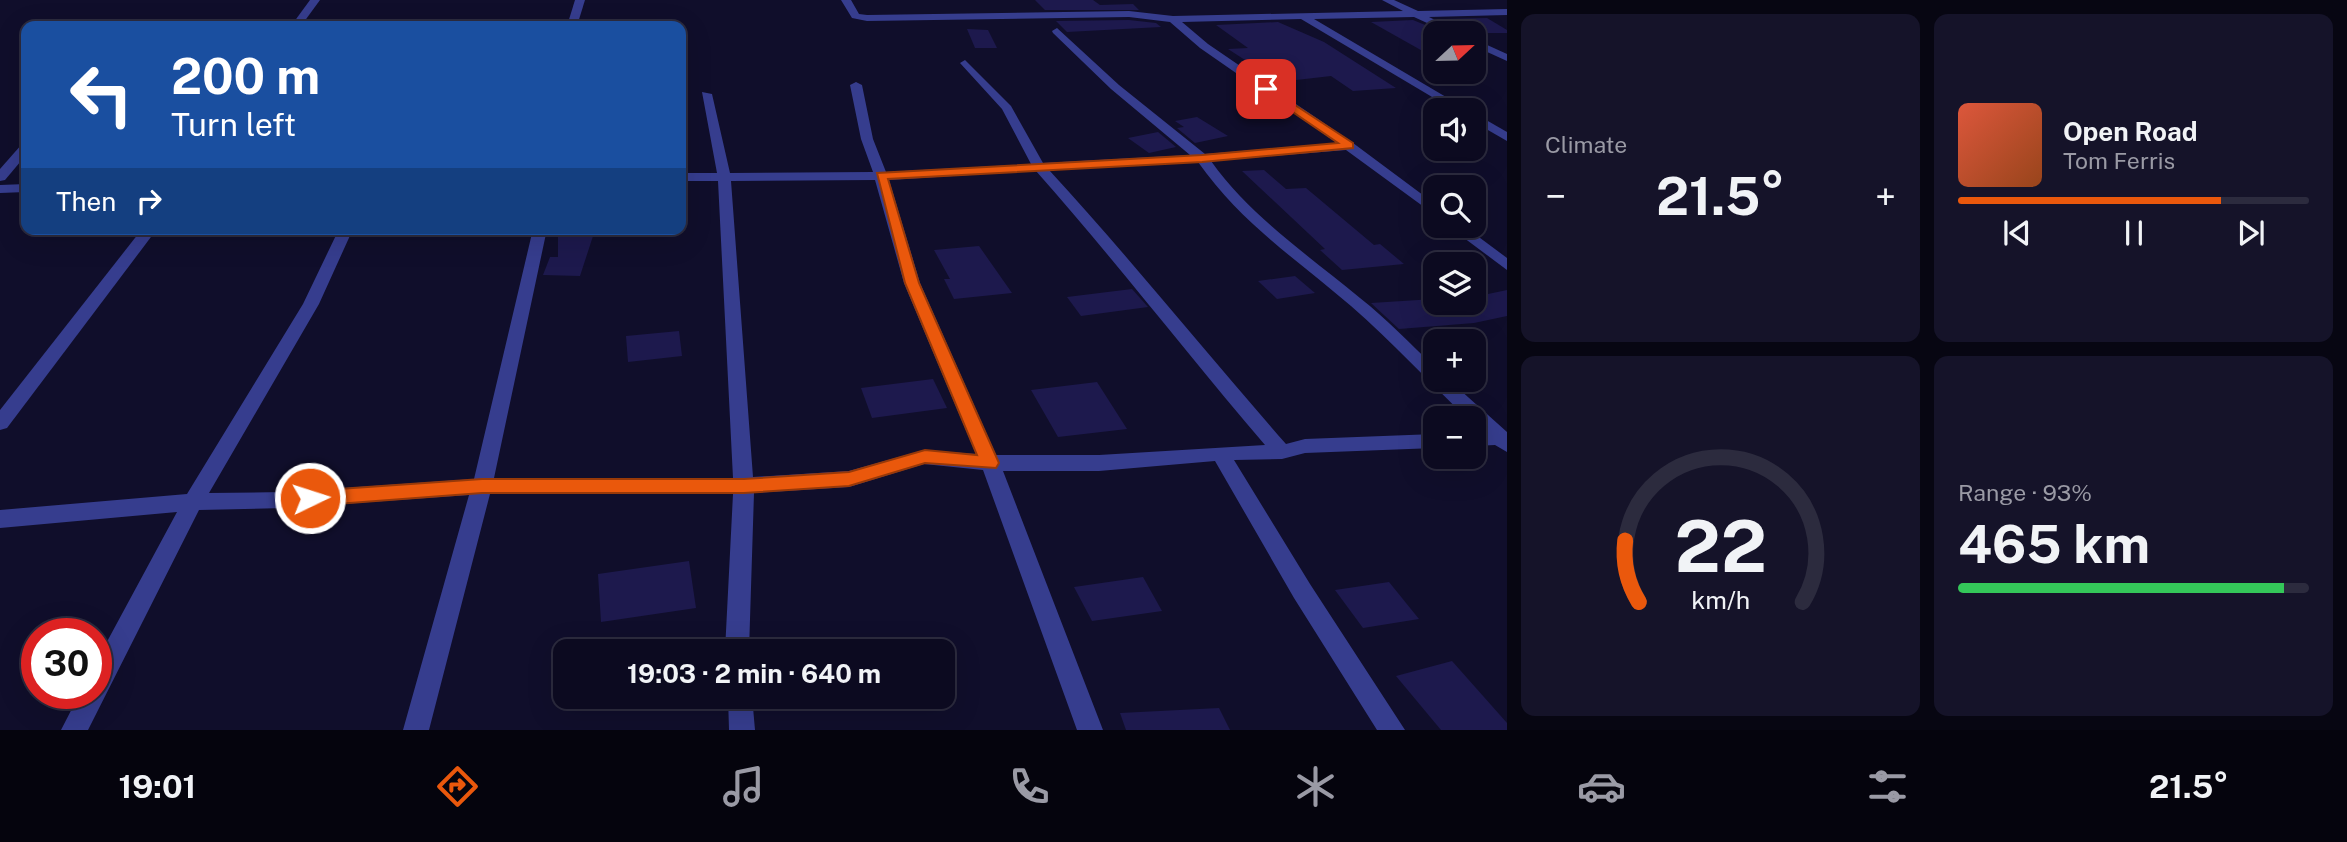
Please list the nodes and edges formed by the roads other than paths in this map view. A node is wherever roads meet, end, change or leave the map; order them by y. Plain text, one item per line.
1 (315, 0) edge
2 (580, 0) edge
3 (846, 0) edge
4 (1112, 0) edge
5 (1387, 0) edge
6 (1413, 12) junction
7 (1507, 12) edge
8 (1129, 14) junction
9 (1301, 15) junction
10 (1172, 19) junction
11 (300, 21) edge
12 (574, 21) edge
13 (1431, 21) edge
14 (1057, 31) dead end
15 (1486, 48) edge
16 (1507, 58) edge
17 (965, 63) dead end
18 (856, 85) dead end
19 (706, 94) dead end
20 (1442, 98) edge
21 (1486, 124) edge
22 (1507, 137) edge
23 (1349, 146) junction
24 (21, 154) edge
25 (1202, 158) junction
26 (1039, 167) junction
27 (726, 176) junction
28 (881, 176) junction
29 (0, 177) edge
30 (686, 177) edge
31 (21, 188) edge
32 (0, 189) edge
33 (1423, 202) edge
34 (145, 235) edge
35 (343, 235) edge
36 (539, 235) edge
37 (1471, 238) edge
38 (1507, 265) edge
39 (1423, 366) edge
40 (1450, 392) edge
41 (0, 423) edge
42 (1486, 439) edge
43 (1504, 440) edge
44 (1423, 441) edge
45 (1282, 452) junction
46 (1220, 453) junction
47 (990, 463) junction
48 (482, 486) junction
49 (744, 486) junction
50 (193, 502) junction
51 (0, 519) edge
52 (738, 639) edge
53 (112, 656) edge
54 (85, 709) edge
55 (741, 709) edge
56 (74, 730) edge
57 (416, 730) edge
58 (742, 730) edge
59 (1090, 730) edge
60 (1392, 730) edge

1 - 11 street
2 - 12 street
3 - 8 street
4 - 8 street
5 - 6 street
6 - 7 street
6 - 9 street
6 - 13 street
8 - 10 street
9 - 10 street
9 - 20 street
10 - 23 street
14 - 25 street
15 - 16 street
17 - 26 street
18 - 28 street
19 - 27 street
21 - 22 street
23 - 25 street
23 - 33 street
24 - 29 street
25 - 26 street
25 - 39 street
26 - 28 street
26 - 45 street
27 - 28 street
27 - 30 street
27 - 49 street
28 - 47 street
31 - 32 street
34 - 41 street
35 - 50 street
36 - 48 street
37 - 38 street
40 - 43 street
42 - 43 street
44 - 45 street
45 - 46 street
46 - 47 street
46 - 60 street
47 - 49 street
47 - 59 street
48 - 49 street
48 - 50 street
48 - 57 street
49 - 52 street
50 - 51 street
50 - 53 street
54 - 56 street
55 - 58 street

